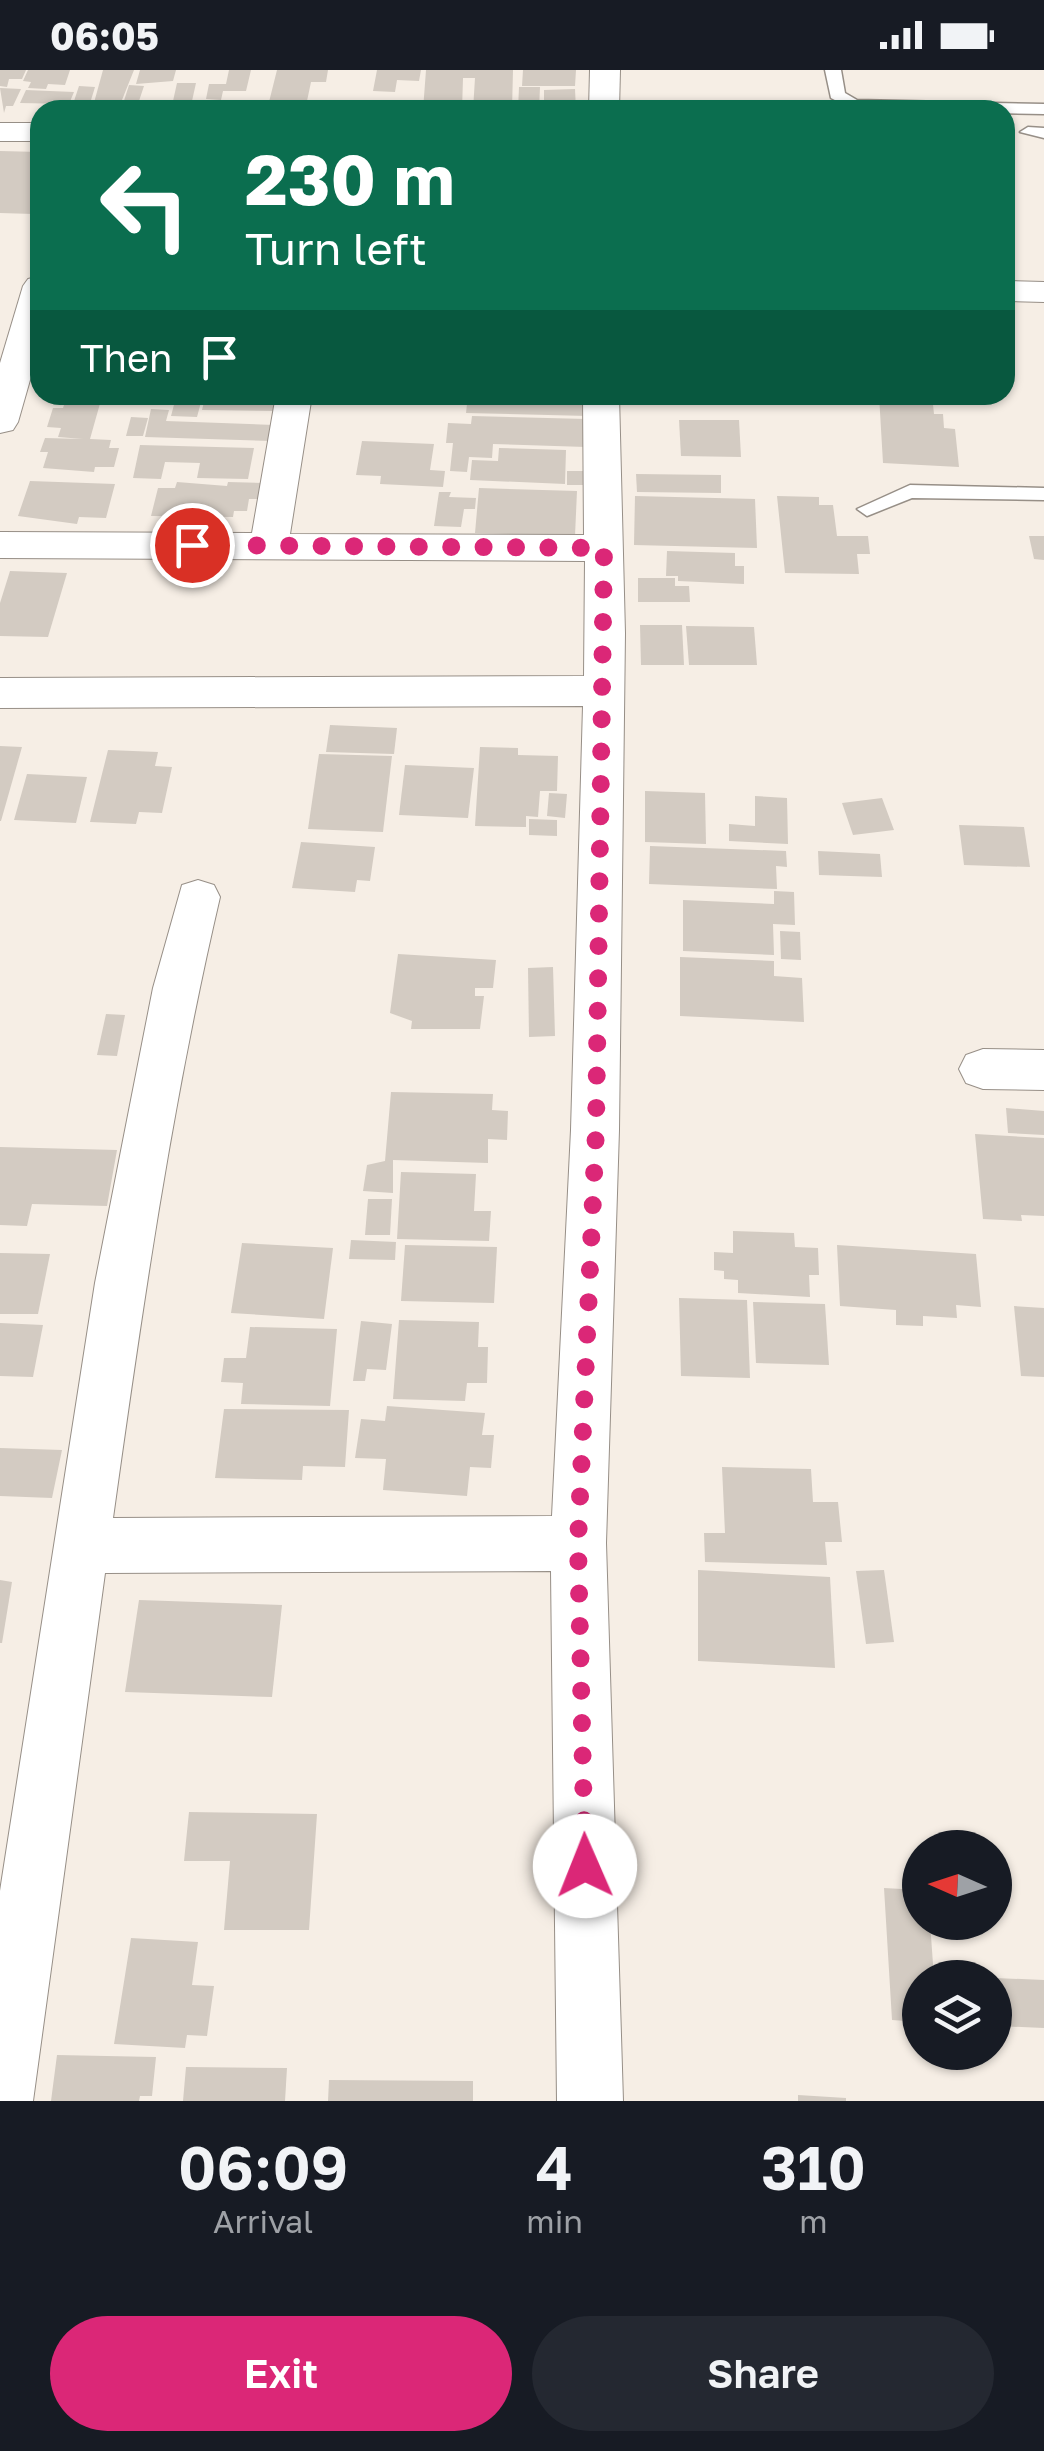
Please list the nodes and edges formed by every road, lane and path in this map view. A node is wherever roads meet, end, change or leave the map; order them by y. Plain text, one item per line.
1 (605, 70) edge
2 (833, 70) edge
3 (604, 100) edge
4 (846, 100) edge
5 (1015, 108) edge
6 (1044, 108) edge
7 (0, 132) edge
8 (30, 132) edge
9 (1015, 292) edge
10 (1044, 292) edge
11 (30, 320) edge
12 (292, 405) edge
13 (601, 405) edge
14 (0, 422) edge
15 (1044, 494) edge
16 (868, 509) dead end
17 (0, 545) edge
18 (269, 545) junction
19 (604, 548) junction
20 (602, 691) junction
21 (0, 693) edge
22 (198, 897) dead end
23 (983, 1069) dead end
24 (1044, 1070) edge
25 (578, 1543) junction
26 (84, 1546) junction
27 (0, 2101) edge
28 (590, 2101) edge

1 - 3 street
2 - 4 lane
5 - 6 lane
7 - 8 street
9 - 10 street
11 - 14 street
12 - 18 street
13 - 19 street
15 - 16 lane
17 - 18 street
18 - 19 street
19 - 20 street
20 - 21 street
20 - 25 street
22 - 26 street
23 - 24 street
25 - 26 street
25 - 28 street
26 - 27 street

